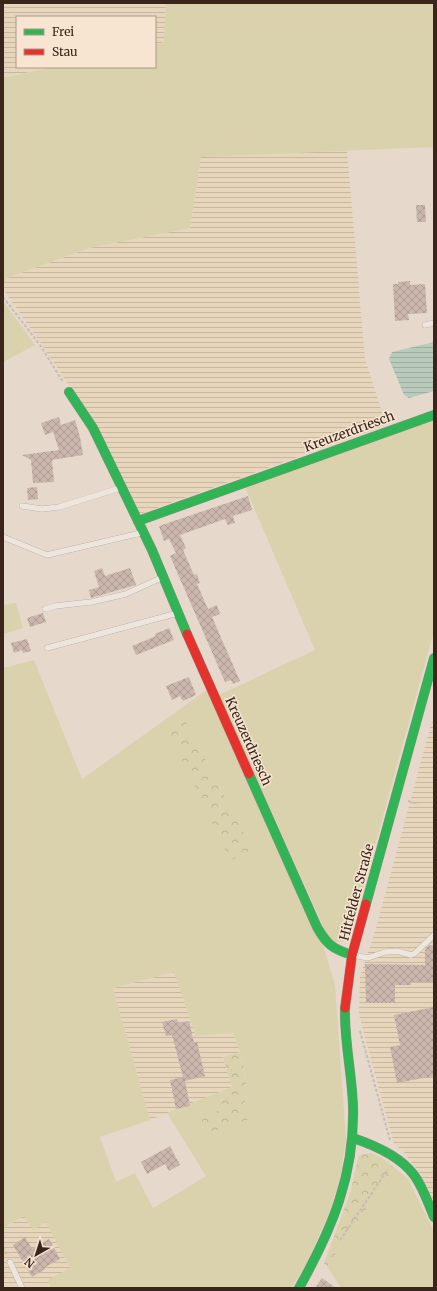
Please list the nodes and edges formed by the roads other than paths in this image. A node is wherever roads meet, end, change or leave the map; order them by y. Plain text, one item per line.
1 (434, 323) edge
2 (425, 325) dead end
3 (69, 392) road end
4 (434, 415) edge
5 (122, 488) junction
6 (22, 506) dead end
7 (138, 521) junction
8 (143, 532) junction
9 (3, 537) edge
10 (163, 577) junction
11 (44, 609) dead end
12 (178, 613) junction
13 (48, 648) dead end
14 (434, 658) edge
15 (434, 936) edge
16 (352, 955) junction
17 (353, 1138) junction
18 (434, 1217) edge
19 (10, 1262) dead end
20 (22, 1288) edge
21 (299, 1288) edge

1 - 2 lane
3 - 5 street, Kreuzerdriesch
4 - 7 street, Kreuzerdriesch
5 - 6 lane
5 - 7 street, Kreuzerdriesch
7 - 8 street, Kreuzerdriesch
8 - 9 lane
8 - 10 street, Kreuzerdriesch
10 - 11 lane
10 - 12 street, Kreuzerdriesch
12 - 13 lane
12 - 16 street, Kreuzerdriesch
14 - 16 street, Hitfelder Straße
15 - 16 lane
16 - 17 street, Hitfelder Straße
17 - 18 street
17 - 21 street, Hitfelder Straße
19 - 20 lane

